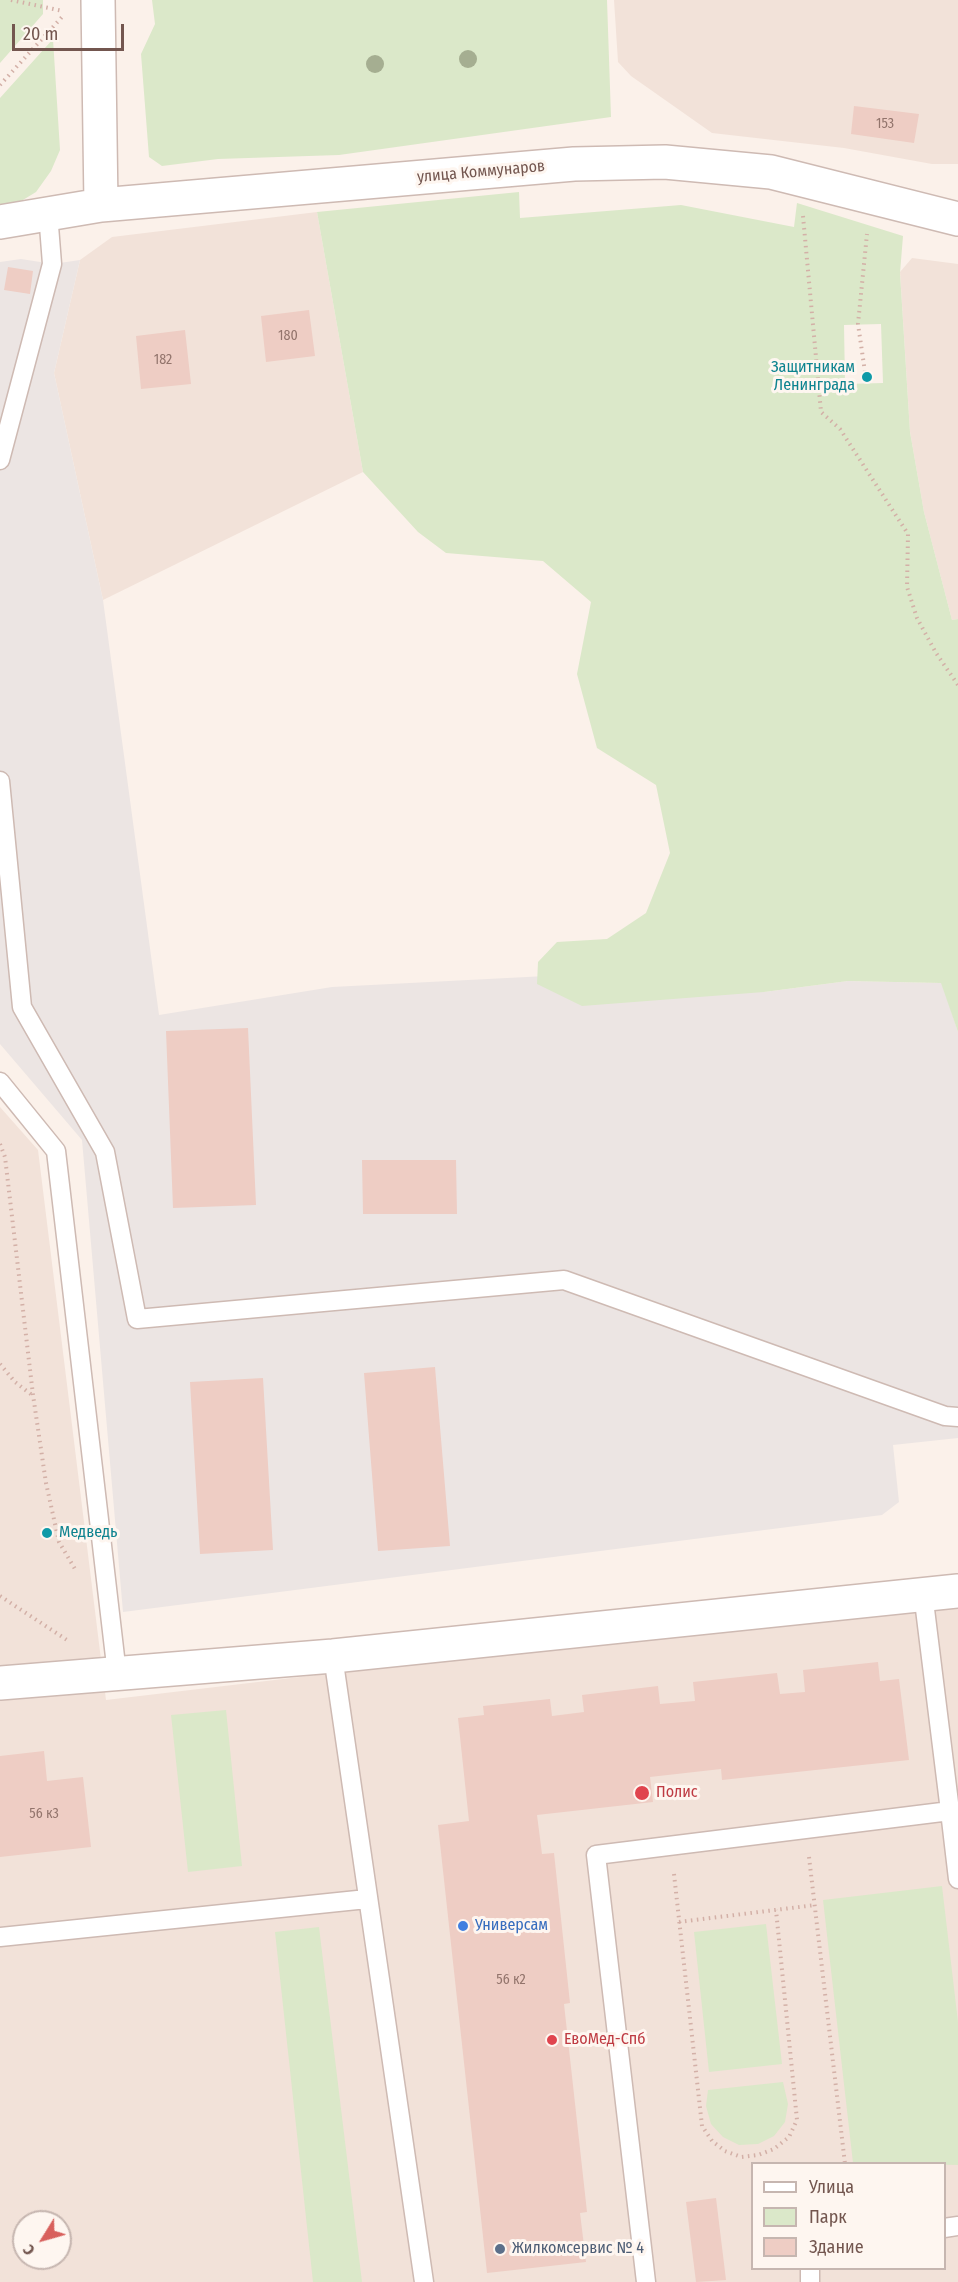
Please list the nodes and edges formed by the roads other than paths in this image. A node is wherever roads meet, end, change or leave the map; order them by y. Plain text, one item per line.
1 (98, 0) edge
2 (101, 205) junction
3 (48, 213) junction
4 (958, 219) edge
5 (0, 222) edge
6 (0, 460) edge
7 (0, 781) edge
8 (0, 1082) edge
9 (958, 1417) edge
10 (958, 1591) edge
11 (923, 1593) junction
12 (333, 1656) junction
13 (117, 1674) junction
14 (0, 1683) edge
15 (950, 1811) junction
16 (958, 1879) edge
17 (367, 1899) junction
18 (0, 1936) edge
19 (424, 2282) edge
20 (646, 2282) edge

1 - 2 street
2 - 3 street, улица Коммунаров
2 - 4 street, улица Коммунаров
3 - 5 street, улица Коммунаров
3 - 6 lane
7 - 9 lane
8 - 13 lane
10 - 11 street
11 - 12 street
11 - 15 lane
12 - 13 street
12 - 17 lane
13 - 14 street
15 - 16 lane
15 - 20 lane
17 - 18 lane
17 - 19 lane

